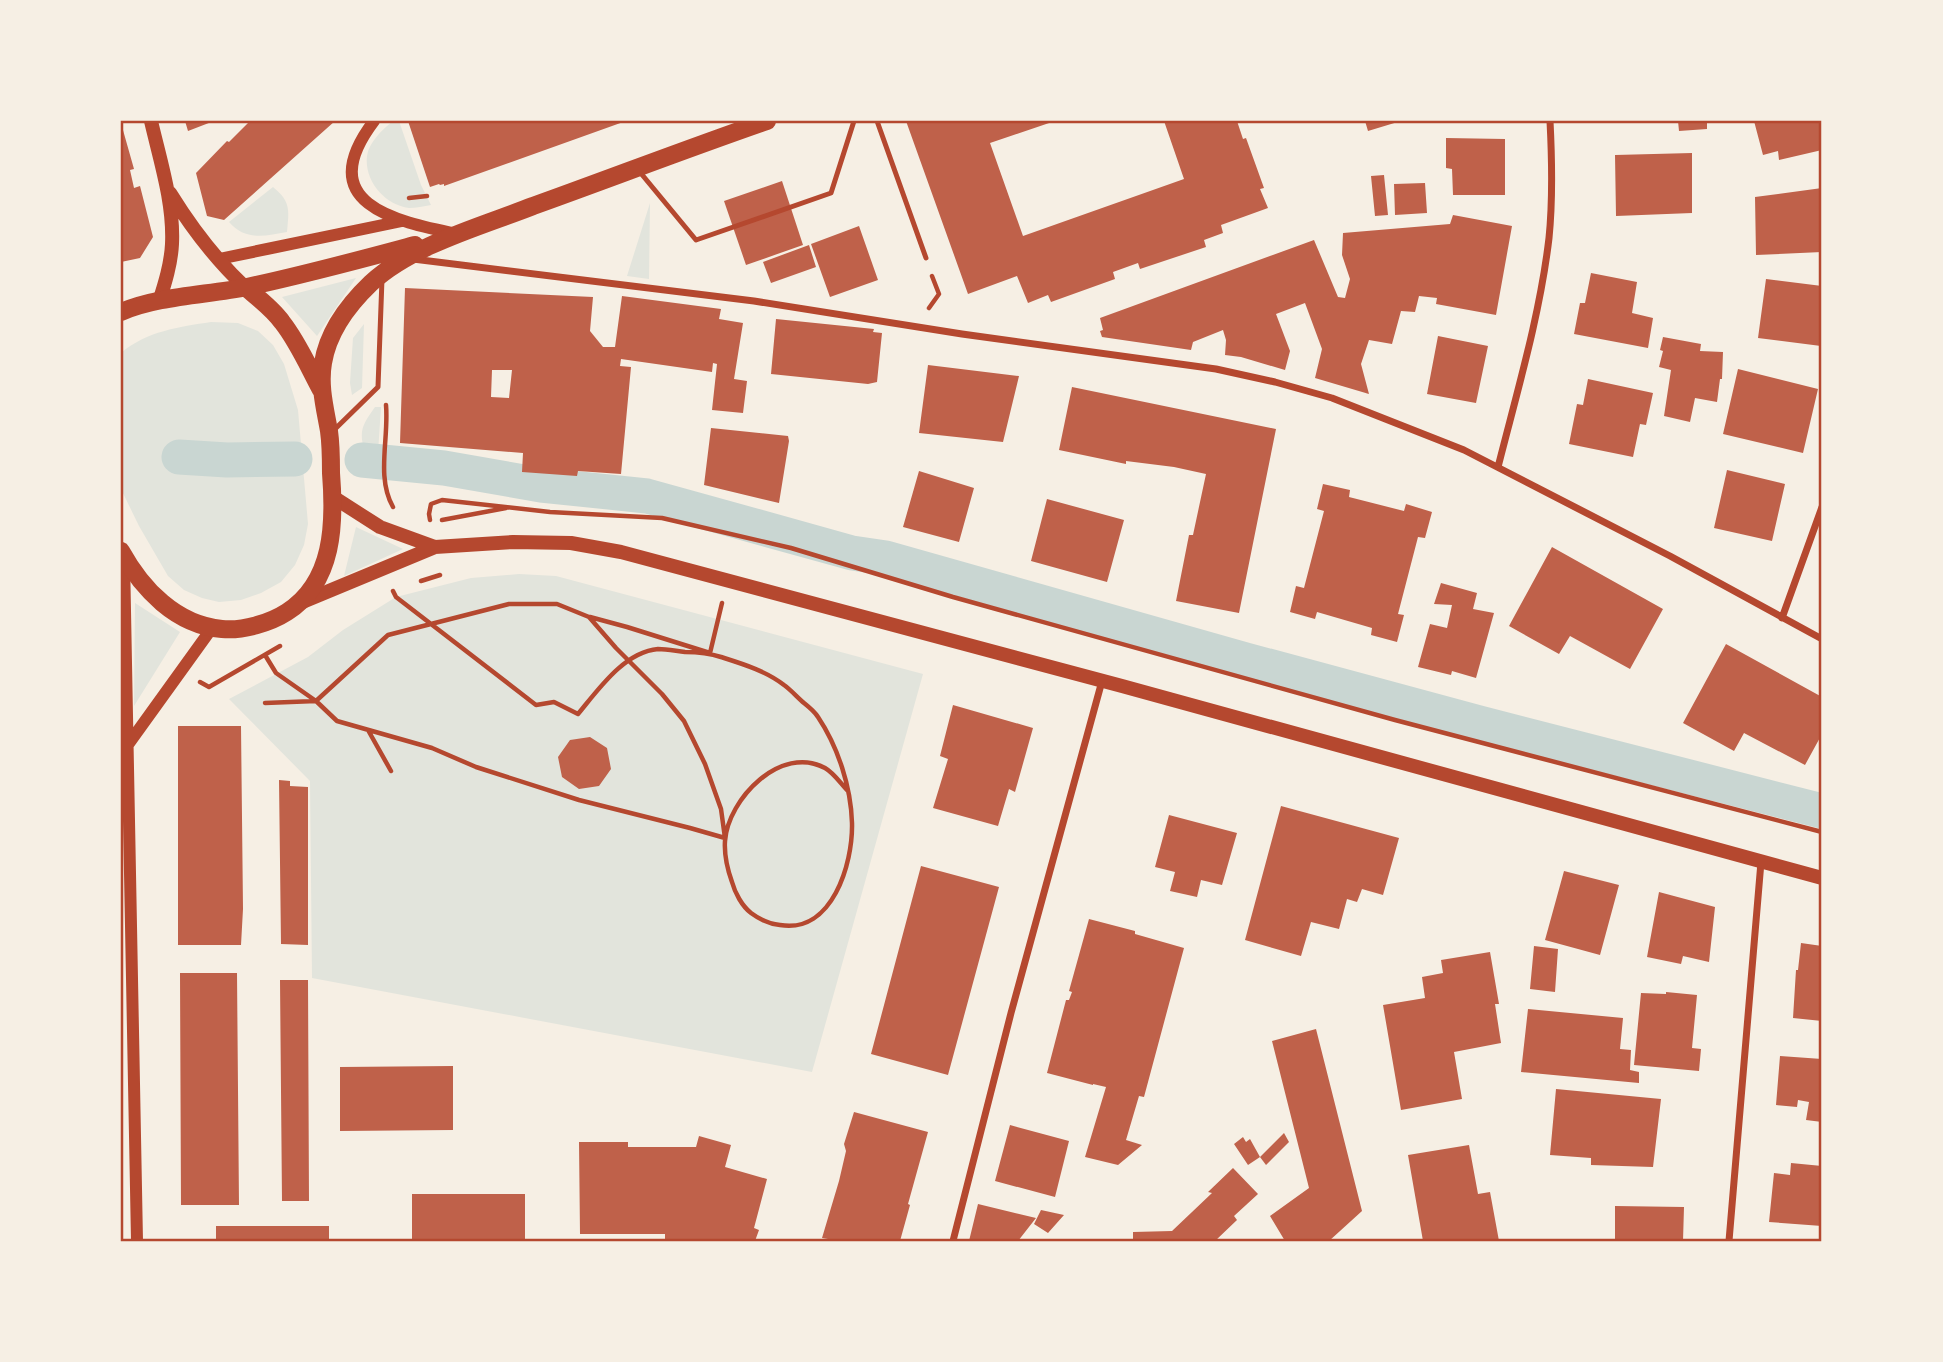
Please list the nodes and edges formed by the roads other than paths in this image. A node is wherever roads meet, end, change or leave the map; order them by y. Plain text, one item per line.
1 (151, 121) edge
2 (374, 121) edge
3 (767, 121) edge
4 (854, 121) edge
5 (877, 121) edge
6 (1550, 121) edge
7 (637, 168) junction
8 (166, 186) junction
9 (402, 221) junction
10 (459, 234) junction
11 (405, 258) junction
12 (926, 258) dead end
13 (219, 259) junction
14 (382, 274) junction
15 (245, 287) junction
16 (159, 302) junction
17 (122, 311) edge
18 (322, 393) junction
19 (329, 434) junction
20 (1498, 467) junction
21 (333, 497) junction
22 (1822, 507) edge
23 (435, 547) junction
24 (122, 554) edge
25 (300, 603) junction
26 (1782, 618) junction
27 (212, 628) junction
28 (1822, 639) edge
29 (123, 649) edge
30 (1102, 680) junction
31 (127, 746) junction
32 (1761, 862) junction
33 (1822, 878) edge
34 (137, 1241) edge
35 (953, 1241) edge
36 (1729, 1241) edge

1 - 8 main road
2 - 9 street
3 - 7 main road
4 - 7 lane
5 - 12 lane
6 - 20 street
7 - 10 main road
8 - 13 main road
8 - 16 main road
9 - 10 street
9 - 13 street
10 - 11 main road
10 - 15 main road
11 - 14 main road
11 - 20 street
13 - 15 main road
14 - 18 main road
14 - 19 lane
15 - 16 main road
15 - 18 main road
16 - 17 main road
18 - 19 main road
19 - 21 main road
20 - 26 street
21 - 23 main road
21 - 25 main road
22 - 26 street
23 - 25 main road
23 - 30 main road
24 - 27 main road
24 - 29 street
25 - 27 main road
26 - 28 street
27 - 31 street
29 - 31 street
30 - 32 main road
30 - 35 street
31 - 34 street
32 - 33 main road
32 - 36 street

